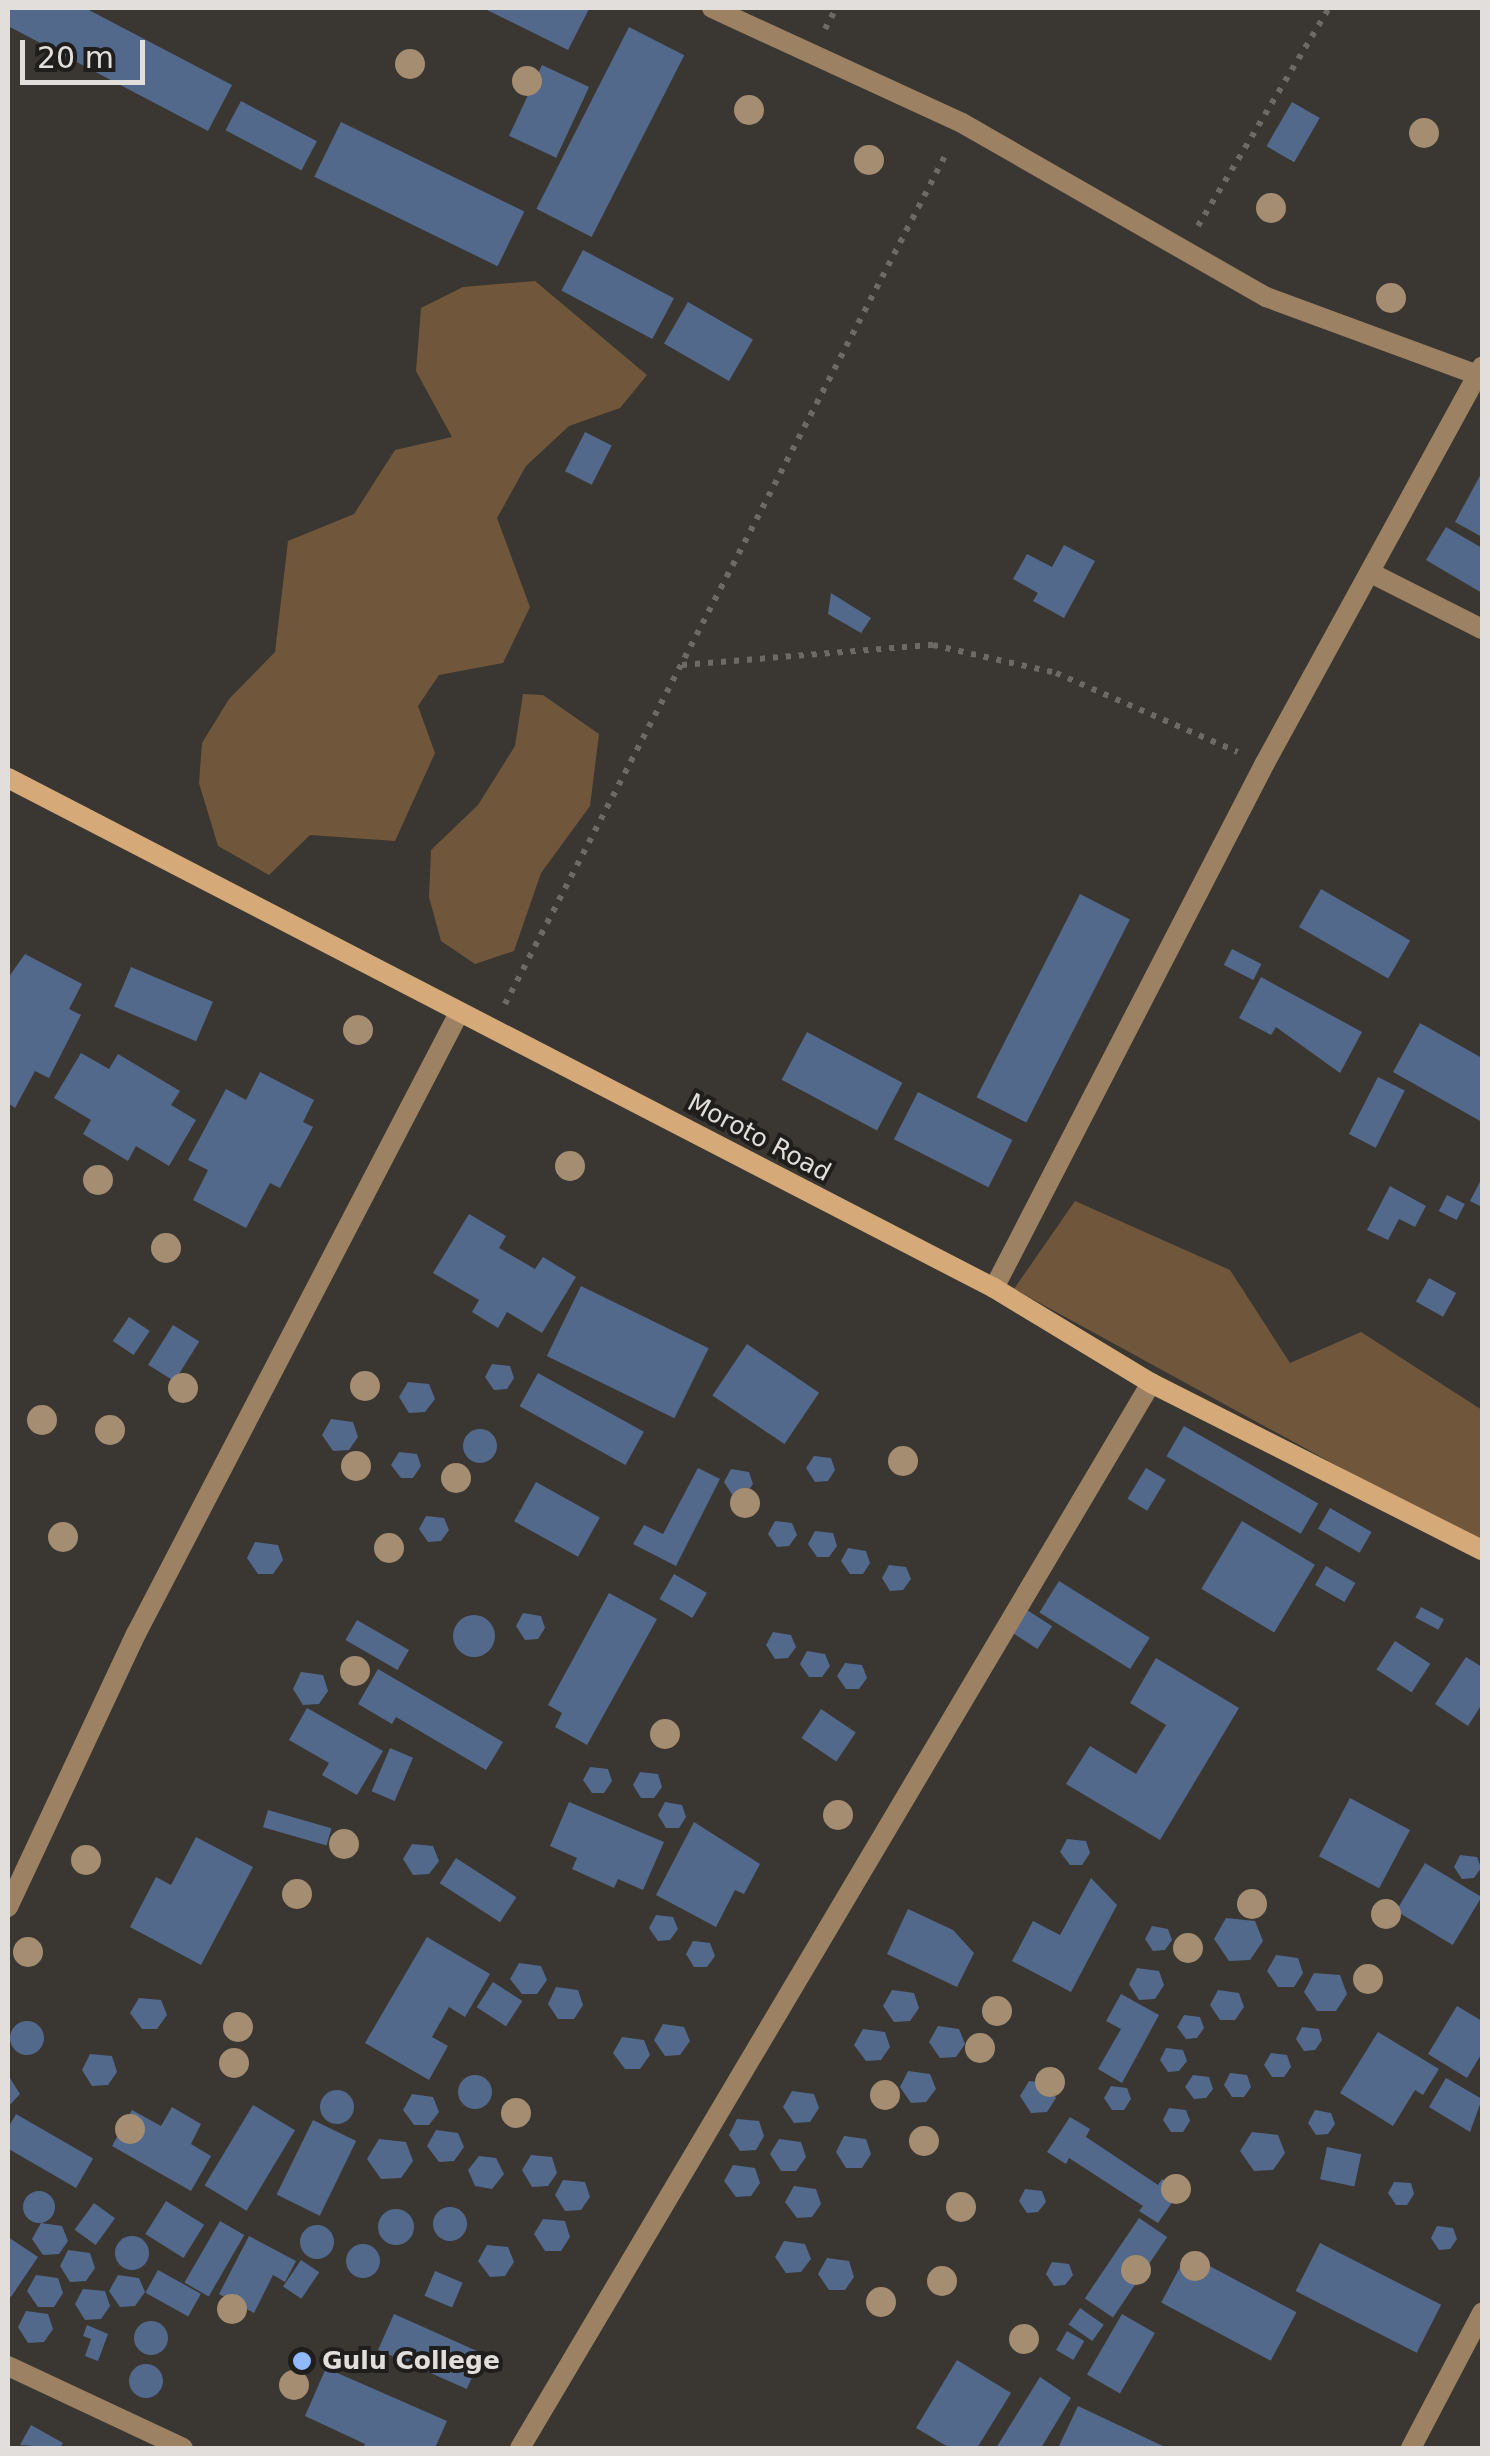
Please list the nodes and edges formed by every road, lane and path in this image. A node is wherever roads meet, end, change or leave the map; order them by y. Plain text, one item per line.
1 (712, 8) edge
2 (1329, 8) edge
3 (962, 123) junction
4 (1182, 252) junction
5 (1480, 370) edge
6 (1373, 574) junction
7 (1482, 629) edge
8 (680, 665) junction
9 (1265, 764) junction
10 (8, 778) edge
11 (459, 1013) junction
12 (493, 1027) junction
13 (994, 1288) junction
14 (1150, 1383) junction
15 (1482, 1550) edge
16 (8, 1907) edge
17 (1482, 2313) edge
18 (8, 2366) edge
19 (184, 2448) edge
20 (520, 2448) edge
21 (1411, 2448) edge

1 - 3 street
2 - 4 path
3 - 4 street
3 - 8 path
4 - 5 street
5 - 6 street
6 - 7 street
6 - 9 street
8 - 9 path
8 - 12 path
9 - 13 street
10 - 11 main road, Moroto Road
11 - 12 main road, Moroto Road
11 - 16 street
12 - 13 main road, Moroto Road
13 - 14 main road, Moroto Road
14 - 15 main road, Moroto Road
14 - 20 street
17 - 21 street
18 - 19 street

